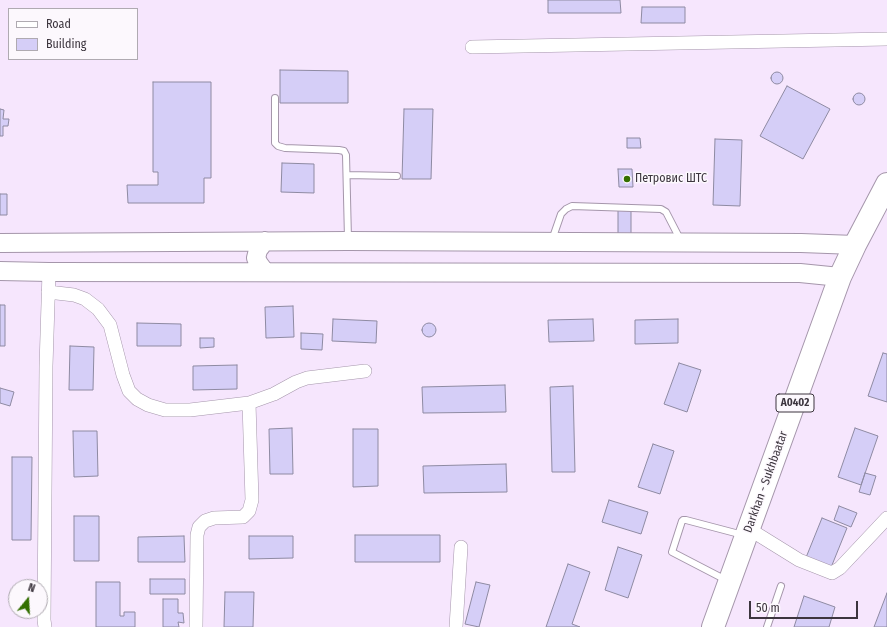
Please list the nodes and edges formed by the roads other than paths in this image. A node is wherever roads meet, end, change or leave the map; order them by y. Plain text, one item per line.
1 (887, 40) edge
2 (472, 48) dead end
3 (275, 98) dead end
4 (347, 175) junction
5 (397, 176) dead end
6 (887, 184) edge
7 (265, 241) junction
8 (348, 241) junction
9 (551, 242) junction
10 (682, 242) junction
11 (0, 243) edge
12 (855, 244) junction
13 (0, 271) edge
14 (49, 272) junction
15 (265, 272) junction
16 (840, 278) junction
17 (48, 292) junction
18 (365, 372) dead end
19 (249, 403) junction
20 (887, 518) edge
21 (748, 532) junction
22 (462, 547) dead end
23 (730, 582) junction
24 (781, 586) dead end
25 (45, 627) edge
26 (196, 627) edge
27 (456, 627) edge
28 (713, 627) edge
29 (767, 627) edge

1 - 2 street
3 - 4 lane
4 - 5 lane
4 - 8 lane
6 - 12 highway, Darkhan - Sukhbaatar / A0402
7 - 8 main road
7 - 11 main road
7 - 15 main road
8 - 9 main road
9 - 10 main road
9 - 10 lane
10 - 12 main road
12 - 16 highway, Darkhan - Sukhbaatar / A0402
13 - 14 main road
14 - 15 main road
14 - 17 street
15 - 16 main road
16 - 21 highway, Darkhan - Sukhbaatar / A0402
17 - 19 street
17 - 25 street
18 - 19 street
19 - 26 street
20 - 21 street
21 - 23 highway, Darkhan - Sukhbaatar / A0402
21 - 23 lane
22 - 27 street
23 - 28 highway, Darkhan - Sukhbaatar / A0402
24 - 29 lane

